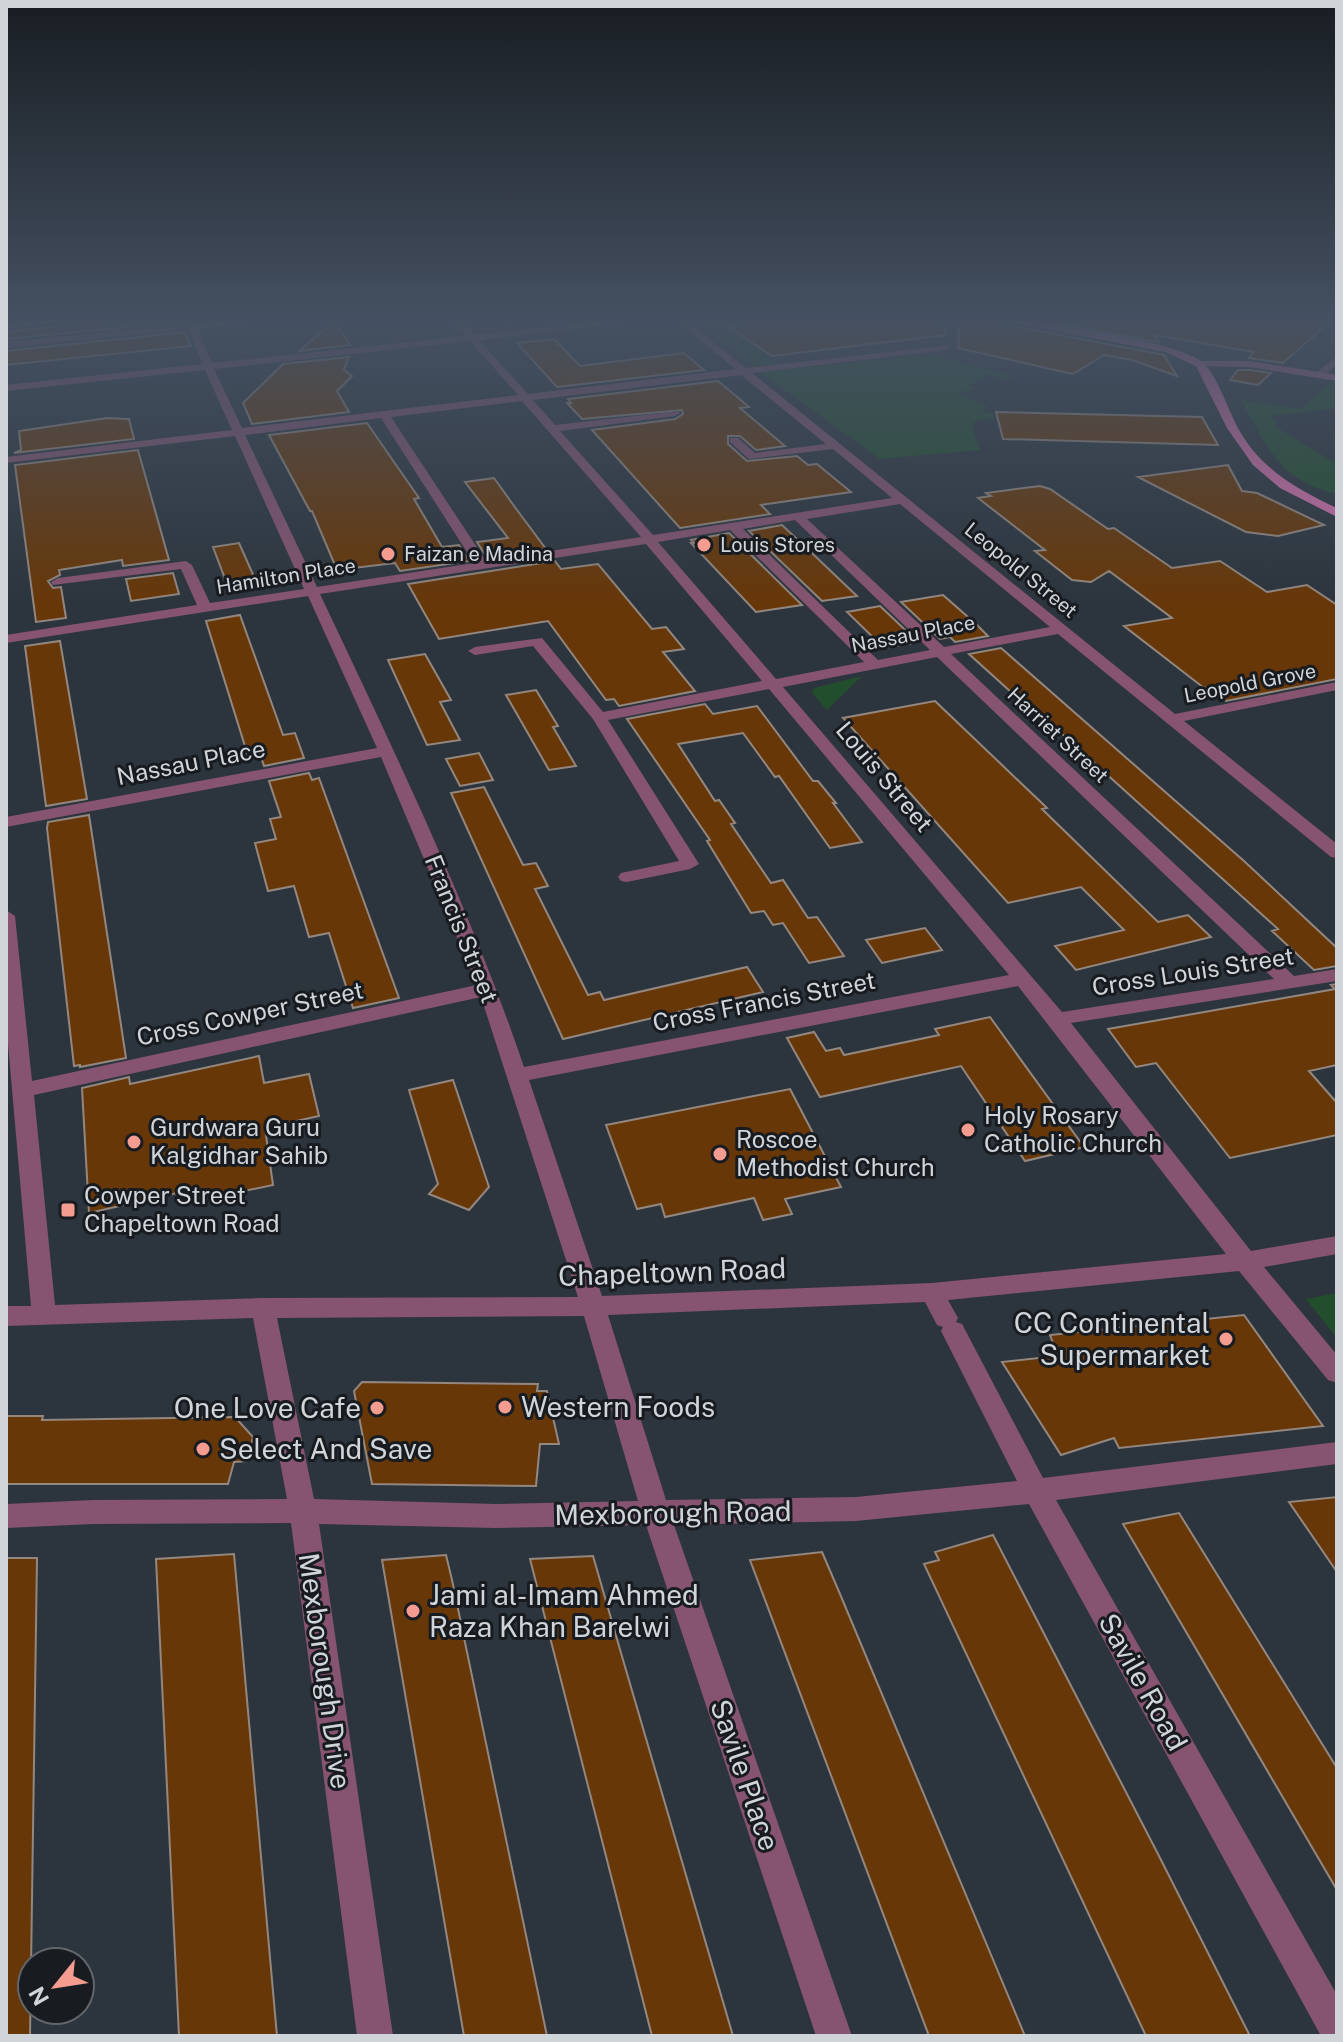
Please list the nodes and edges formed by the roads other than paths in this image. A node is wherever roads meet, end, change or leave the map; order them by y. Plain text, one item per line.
1 (232, 414) edge
2 (399, 414) edge
3 (539, 414) edge
4 (665, 414) edge
5 (795, 414) edge
6 (1226, 414) edge
7 (385, 416) junction
8 (552, 429) junction
9 (241, 433) junction
10 (734, 440) dead end
11 (834, 446) junction
12 (6, 460) edge
13 (903, 500) junction
14 (1337, 513) edge
15 (798, 517) junction
16 (734, 527) junction
17 (651, 541) junction
18 (482, 565) junction
19 (58, 582) dead end
20 (313, 591) junction
21 (205, 608) junction
22 (1062, 629) junction
23 (6, 639) edge
24 (475, 651) dead end
25 (940, 651) junction
26 (874, 664) junction
27 (773, 684) junction
28 (1337, 686) edge
29 (599, 717) junction
30 (1171, 719) junction
31 (386, 751) junction
32 (6, 822) edge
33 (1337, 853) edge
34 (627, 877) dead end
35 (6, 916) edge
36 (1337, 975) edge
37 (1022, 979) junction
38 (1290, 983) junction
39 (488, 989) junction
40 (1057, 1019) junction
41 (515, 1076) junction
42 (23, 1090) junction
43 (1337, 1245) edge
44 (1245, 1261) junction
45 (932, 1292) junction
46 (593, 1306) junction
47 (263, 1308) junction
48 (44, 1314) junction
49 (6, 1316) edge
50 (1337, 1373) edge
51 (1337, 1453) edge
52 (1036, 1491) junction
53 (303, 1511) junction
54 (656, 1514) junction
55 (6, 1516) edge
56 (1337, 2030) edge
57 (375, 2036) edge
58 (834, 2036) edge

1 - 9 street, Francis Street
2 - 7 street
3 - 8 street, Louis Street
4 - 8 street
5 - 11 street, Leopold Street
6 - 14 main road
7 - 9 street
7 - 18 street
8 - 17 street, Louis Street
9 - 12 street
9 - 20 street, Francis Street
10 - 11 street
11 - 13 street, Leopold Street
13 - 15 street, Hamilton Place
13 - 22 street, Leopold Street
15 - 16 street, Hamilton Place
15 - 25 street, Harriet Street
16 - 17 street, Hamilton Place
16 - 26 street
17 - 18 street, Hamilton Place
17 - 27 street, Louis Street
18 - 20 street, Hamilton Place
19 - 21 street
20 - 21 street, Hamilton Place
20 - 31 street, Francis Street
21 - 23 street, Hamilton Place
22 - 25 street, Nassau Place
22 - 30 street, Leopold Street
24 - 29 street
25 - 26 street, Nassau Place
25 - 38 street, Harriet Street
26 - 27 street, Nassau Place
27 - 29 street, Nassau Place
27 - 37 street, Louis Street
28 - 30 street, Leopold Grove
29 - 34 street
30 - 33 street, Leopold Street
31 - 32 street, Nassau Place
31 - 39 street, Francis Street
35 - 42 street
36 - 38 street, Cross Louis Street
37 - 40 street, Louis Street
37 - 41 street, Cross Francis Street
38 - 40 street, Cross Louis Street
39 - 41 street, Francis Street
39 - 42 street, Cross Cowper Street
40 - 44 street, Louis Street
41 - 46 street, Francis Street
42 - 48 street
43 - 44 street, Chapeltown Road
44 - 45 street, Chapeltown Road
44 - 50 street, Louis Street
45 - 46 street, Chapeltown Road
45 - 52 street, Savile Road
46 - 47 street, Chapeltown Road
46 - 54 street, Francis Street
47 - 48 street, Chapeltown Road
47 - 53 street, Mexborough Drive
48 - 49 street, Chapeltown Road
51 - 52 street, Mexborough Road
52 - 54 street, Mexborough Road
52 - 56 street, Savile Road
53 - 54 street, Mexborough Road
53 - 55 street, Mexborough Road
53 - 57 street, Mexborough Drive
54 - 58 street, Savile Place

